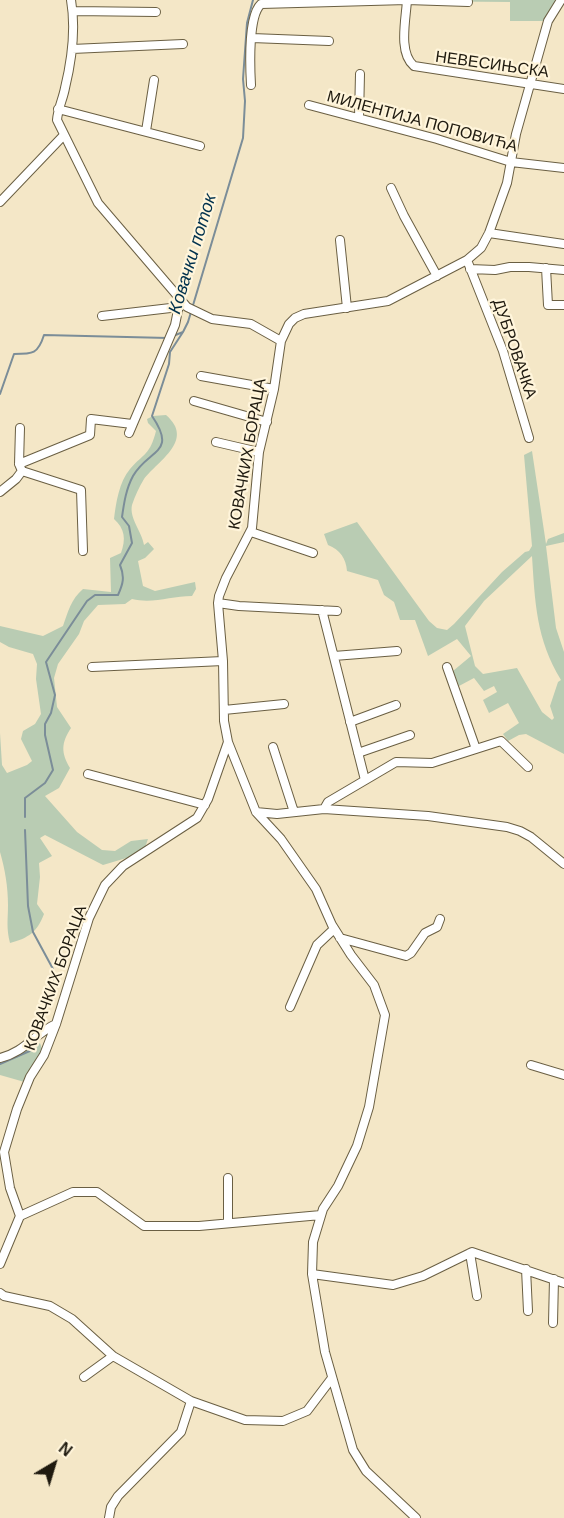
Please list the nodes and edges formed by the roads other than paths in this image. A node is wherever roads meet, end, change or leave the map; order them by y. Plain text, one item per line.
1 (71, 0) edge
2 (407, 0) edge
3 (561, 0) edge
4 (468, 2) dead end
5 (73, 11) junction
6 (156, 12) dead end
7 (252, 38) junction
8 (328, 41) dead end
9 (183, 44) dead end
10 (72, 49) junction
11 (360, 74) dead end
12 (154, 80) dead end
13 (531, 83) junction
14 (251, 85) dead end
15 (564, 89) edge
16 (309, 105) dead end
17 (58, 109) junction
18 (359, 118) junction
19 (146, 131) junction
20 (64, 135) junction
21 (200, 146) dead end
22 (511, 162) junction
23 (564, 168) edge
24 (390, 188) dead end
25 (0, 202) edge
26 (489, 233) junction
27 (340, 240) dead end
28 (564, 244) edge
29 (467, 260) junction
30 (546, 268) junction
31 (470, 269) junction
32 (564, 270) edge
33 (437, 276) junction
34 (182, 304) junction
35 (564, 305) edge
36 (347, 308) junction
37 (102, 316) dead end
38 (281, 341) junction
39 (201, 376) dead end
40 (274, 389) junction
41 (194, 401) dead end
42 (267, 422) junction
43 (20, 428) dead end
44 (529, 438) dead end
45 (216, 441) dead end
46 (259, 452) junction
47 (20, 467) junction
48 (0, 492) edge
49 (251, 532) junction
50 (83, 551) dead end
51 (313, 553) dead end
52 (218, 603) junction
53 (322, 610) junction
54 (337, 611) dead end
55 (397, 651) dead end
56 (334, 656) junction
57 (223, 661) junction
58 (92, 667) dead end
59 (447, 667) dead end
60 (284, 704) dead end
61 (396, 705) dead end
62 (224, 710) junction
63 (350, 722) junction
64 (410, 735) dead end
65 (228, 742) junction
66 (273, 747) dead end
67 (476, 749) junction
68 (358, 753) junction
69 (528, 767) dead end
70 (88, 774) dead end
71 (365, 780) junction
72 (205, 805) junction
73 (324, 808) junction
74 (256, 812) junction
75 (294, 812) junction
76 (564, 864) edge
77 (440, 919) dead end
78 (334, 929) junction
79 (340, 938) junction
80 (290, 1007) dead end
81 (56, 1024) junction
82 (0, 1058) edge
83 (531, 1065) dead end
84 (564, 1075) edge
85 (228, 1179) dead end
86 (321, 1215) junction
87 (20, 1216) junction
88 (228, 1223) junction
89 (470, 1253) junction
90 (0, 1264) edge
91 (526, 1269) junction
92 (312, 1274) junction
93 (554, 1279) junction
94 (564, 1283) edge
95 (0, 1293) edge
96 (477, 1296) dead end
97 (528, 1311) dead end
98 (553, 1323) dead end
99 (113, 1356) junction
100 (84, 1377) dead end
101 (332, 1378) junction
102 (191, 1401) junction
103 (109, 1518) edge
104 (416, 1518) edge

1 - 5 street
2 - 4 street
2 - 7 street
2 - 13 street, НЕВЕСИЊСКА
3 - 13 street, КОВАЧКИХ БОРАЦА
5 - 6 street
5 - 10 street
7 - 8 street
7 - 14 street
9 - 10 street
10 - 17 street
11 - 18 street
12 - 19 street
13 - 15 street, НЕВЕСИЊСКА
13 - 22 street, КОВАЧКИХ БОРАЦА
16 - 18 street, МИЛЕНТИЈА ПОПОВИЋА
17 - 19 street
17 - 20 street
18 - 22 street, МИЛЕНТИЈА ПОПОВИЋА
19 - 21 street
20 - 25 street
20 - 34 street
22 - 23 street, МИЛЕНТИЈА ПОПОВИЋА
22 - 26 street, КОВАЧКИХ БОРАЦА
24 - 33 street
26 - 28 street
26 - 29 street, КОВАЧКИХ БОРАЦА
27 - 36 street
29 - 31 street, ДУБРОВАЧКА
29 - 33 street, КОВАЧКИХ БОРАЦА
30 - 31 street
30 - 32 street
30 - 35 street
31 - 44 street, ДУБРОВАЧКА
33 - 36 street, КОВАЧКИХ БОРАЦА
34 - 37 street
34 - 38 street
34 - 47 street
36 - 38 street, КОВАЧКИХ БОРАЦА
38 - 40 street, КОВАЧКИХ БОРАЦА
39 - 40 street
40 - 42 street, КОВАЧКИХ БОРАЦА
41 - 42 street
42 - 46 street, КОВАЧКИХ БОРАЦА
43 - 47 street
45 - 46 street
46 - 49 street, КОВАЧКИХ БОРАЦА
47 - 48 street
47 - 50 street
49 - 51 street
49 - 52 street, КОВАЧКИХ БОРАЦА
52 - 53 street
52 - 57 street, КОВАЧКИХ БОРАЦА
53 - 54 street
53 - 56 street
55 - 56 street
56 - 63 street
57 - 58 street
57 - 62 street, КОВАЧКИХ БОРАЦА
59 - 67 street
60 - 62 street
61 - 63 street
62 - 65 street, КОВАЧКИХ БОРАЦА
63 - 68 street
64 - 68 street
65 - 72 street, КОВАЧКИХ БОРАЦА
65 - 74 street, КОВАЧКИХ БОРАЦА
66 - 75 street
67 - 69 street
67 - 71 street
68 - 71 street
70 - 72 street
71 - 73 street
72 - 81 street, КОВАЧКИХ БОРАЦА
73 - 75 street
73 - 76 street
74 - 75 street
74 - 78 street
77 - 79 street
78 - 79 street
78 - 80 street
79 - 86 street
81 - 82 street
81 - 87 street, КОВАЧКИХ БОРАЦА
83 - 84 street
85 - 88 street
86 - 88 street
86 - 92 street
87 - 88 street
87 - 90 street
89 - 91 street
89 - 92 street
89 - 96 street
91 - 93 street
91 - 97 street
92 - 101 street
93 - 94 street
93 - 98 street
95 - 99 street
99 - 100 street
99 - 102 street
101 - 102 street
101 - 104 street
102 - 103 street

